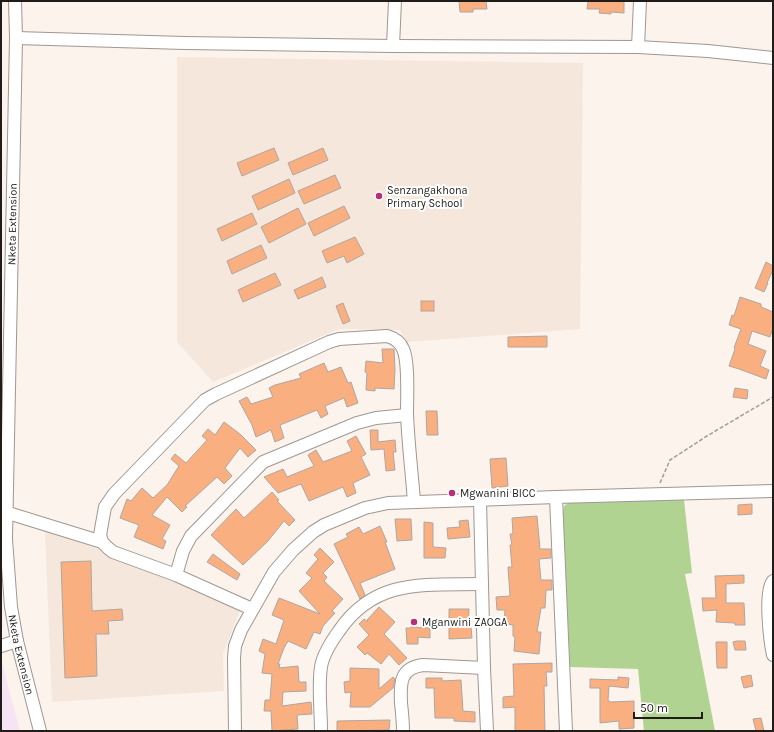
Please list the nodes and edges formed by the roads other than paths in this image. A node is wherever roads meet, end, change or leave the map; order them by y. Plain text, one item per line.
1 (15, 1) edge
2 (394, 1) edge
3 (640, 1) edge
4 (16, 38) junction
5 (393, 46) junction
6 (638, 47) junction
7 (773, 58) edge
8 (407, 416) junction
9 (773, 491) edge
10 (556, 497) junction
11 (480, 500) junction
12 (414, 502) junction
13 (3, 512) edge
14 (102, 542) junction
15 (176, 575) junction
16 (773, 581) edge
17 (482, 584) junction
18 (252, 609) junction
19 (17, 641) junction
20 (1, 646) edge
21 (773, 655) edge
22 (484, 668) junction
23 (40, 731) edge
24 (235, 731) edge
25 (321, 731) edge
26 (403, 731) edge
27 (487, 731) edge
28 (566, 731) edge

1 - 4 street, Nketa Extension
2 - 5 street
3 - 6 street
4 - 5 street
4 - 13 street, Nketa Extension
5 - 6 street
6 - 7 street
8 - 12 street
8 - 14 street
8 - 15 street
9 - 10 street
10 - 11 street
10 - 28 street
11 - 12 street
11 - 17 street
12 - 18 street
13 - 14 street
13 - 19 street, Nketa Extension
14 - 15 street
15 - 18 street
16 - 21 street
17 - 22 street
17 - 25 street
18 - 24 street
19 - 20 street
19 - 23 street, Nketa Extension
22 - 26 street
22 - 27 street

